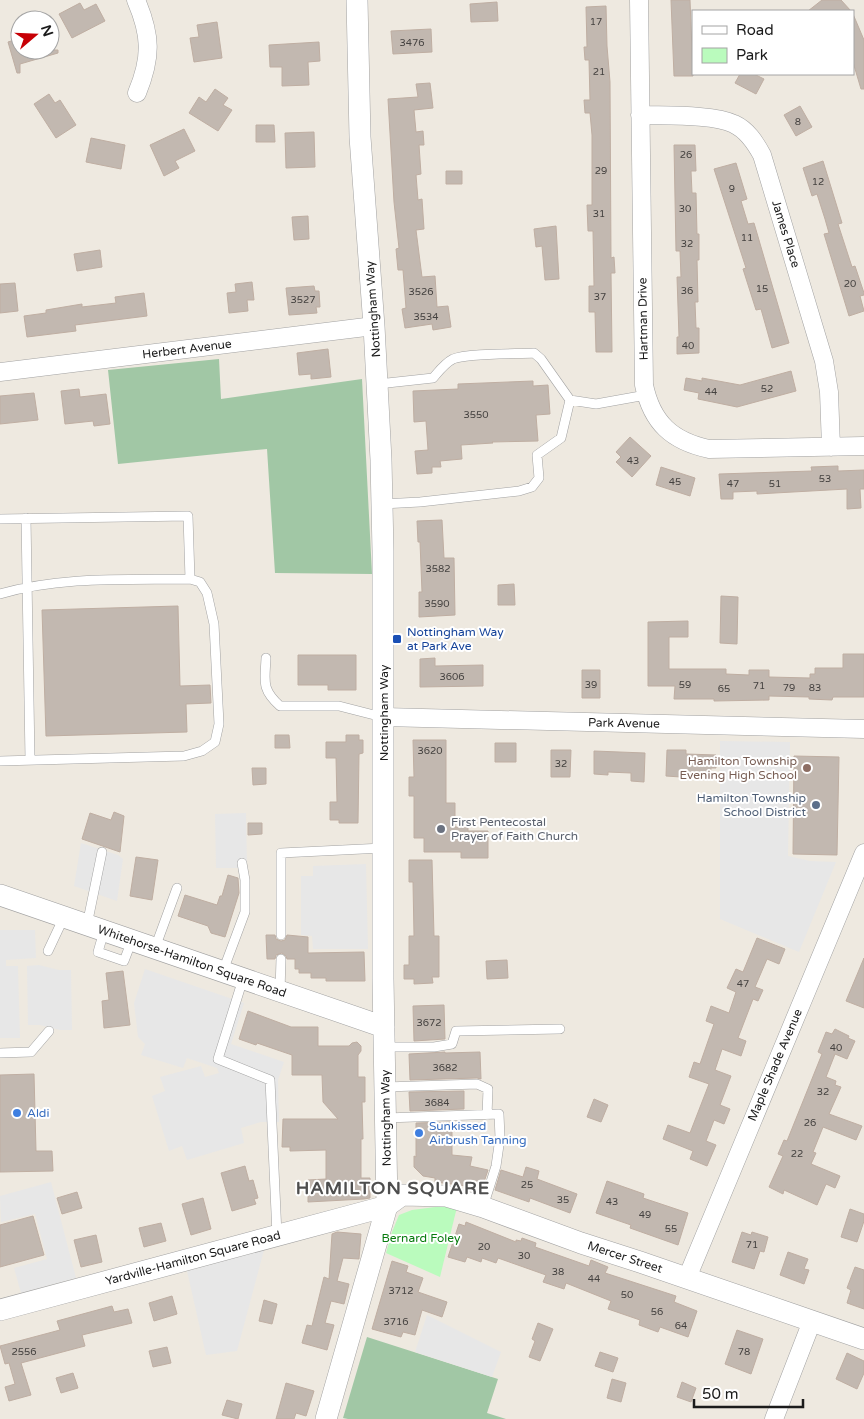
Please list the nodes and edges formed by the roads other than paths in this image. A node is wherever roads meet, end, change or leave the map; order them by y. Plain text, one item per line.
1 (136, 0) edge
2 (357, 0) edge
3 (639, 0) edge
4 (137, 92) dead end
5 (640, 115) junction
6 (374, 326) junction
7 (0, 372) edge
8 (377, 384) junction
9 (646, 395) junction
10 (570, 400) junction
11 (864, 446) edge
12 (831, 447) junction
13 (382, 504) junction
14 (26, 518) junction
15 (0, 519) edge
16 (190, 579) junction
17 (27, 586) junction
18 (0, 594) edge
19 (266, 658) dead end
20 (384, 717) junction
21 (864, 729) edge
22 (30, 760) junction
23 (0, 761) edge
24 (383, 848) junction
25 (102, 852) dead end
26 (864, 853) edge
27 (242, 863) dead end
28 (177, 888) dead end
29 (0, 895) edge
30 (64, 917) junction
31 (96, 928) junction
32 (281, 935) dead end
33 (155, 948) junction
34 (48, 951) dead end
35 (281, 960) dead end
36 (223, 972) junction
37 (243, 978) junction
38 (280, 991) junction
39 (560, 1029) dead end
40 (49, 1031) dead end
41 (384, 1037) junction
42 (0, 1053) edge
43 (385, 1087) junction
44 (487, 1115) junction
45 (386, 1118) junction
46 (387, 1206) junction
47 (483, 1207) junction
48 (277, 1235) junction
49 (687, 1278) junction
50 (0, 1310) edge
51 (812, 1321) junction
52 (864, 1338) edge
53 (326, 1419) edge
54 (774, 1419) edge

1 - 4 street
2 - 6 street, Nottingham Way
3 - 5 street, Hartman Drive
5 - 9 street, Hartman Drive
5 - 12 street, James Place
6 - 7 street, Herbert Avenue
6 - 8 street, Nottingham Way
8 - 10 lane
8 - 13 street, Nottingham Way
9 - 10 lane
9 - 12 street, Hartman Drive
10 - 13 lane
11 - 12 street, Hartman Drive
13 - 20 street, Nottingham Way
14 - 15 lane
14 - 16 lane
14 - 17 lane
16 - 17 lane
16 - 22 lane
17 - 18 lane
17 - 22 lane
19 - 20 lane
20 - 21 street, Park Avenue
20 - 24 street, Nottingham Way
22 - 23 lane
24 - 32 lane
24 - 41 street, Nottingham Way
25 - 31 lane
26 - 49 street, Maple Shade Avenue
27 - 36 lane
28 - 33 lane
29 - 30 street, Whitehorse-Hamilton Square Road
30 - 31 street, Whitehorse-Hamilton Square Road
30 - 34 lane
31 - 33 street, Whitehorse-Hamilton Square Road
33 - 36 street, Whitehorse-Hamilton Square Road
35 - 38 lane
36 - 37 street, Whitehorse-Hamilton Square Road
37 - 38 street, Whitehorse-Hamilton Square Road
37 - 48 lane
38 - 41 street, Whitehorse-Hamilton Square Road
39 - 41 lane
40 - 42 lane
41 - 43 street, Nottingham Way
43 - 44 lane
43 - 45 street, Nottingham Way
44 - 45 lane
44 - 47 lane
45 - 46 street, Nottingham Way
46 - 47 street, Mercer Street
46 - 48 street, Yardville-Hamilton Square Road
46 - 53 street, Nottingham Way
47 - 49 street, Mercer Street
48 - 50 street, Yardville-Hamilton Square Road
49 - 51 street, Mercer Street
51 - 52 street, Mercer Street
51 - 54 street

